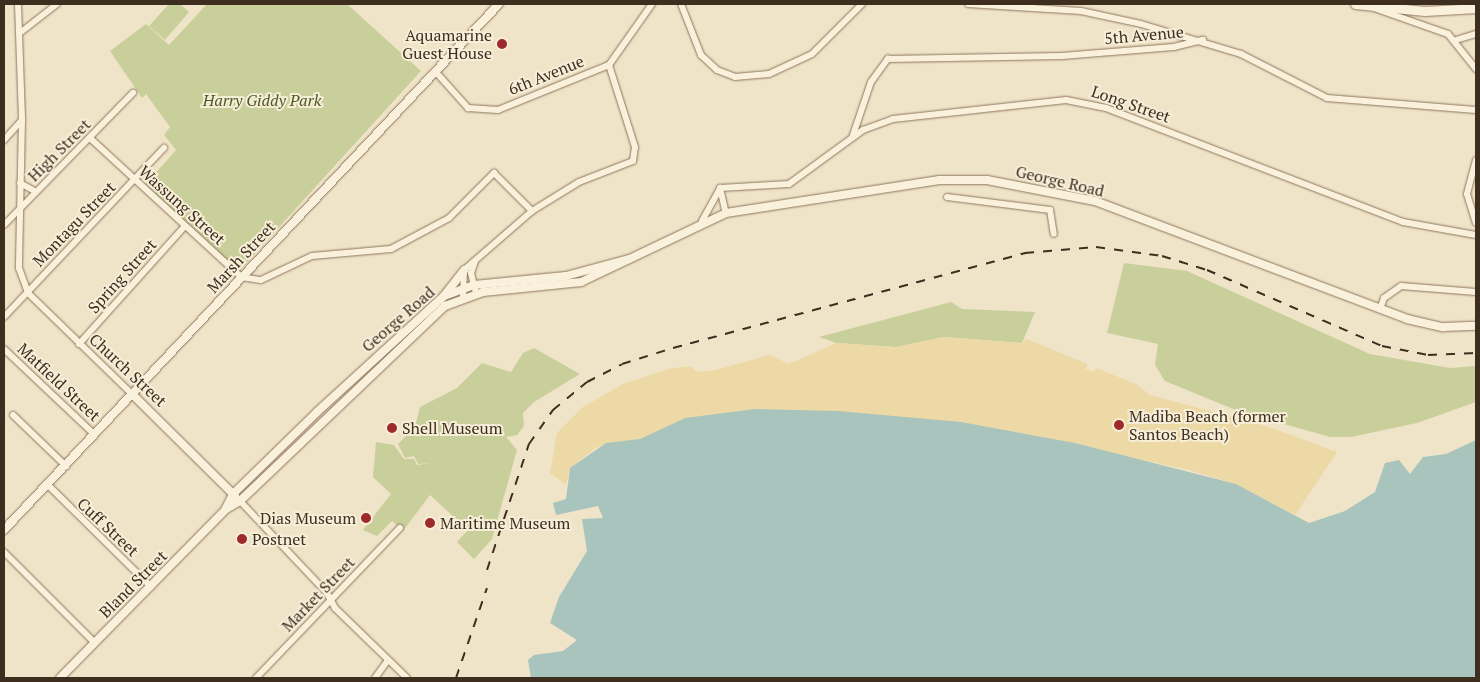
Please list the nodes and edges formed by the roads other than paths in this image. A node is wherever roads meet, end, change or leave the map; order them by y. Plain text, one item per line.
1 (18, 4) edge
2 (57, 4) edge
3 (499, 4) edge
4 (652, 4) edge
5 (681, 4) edge
6 (862, 4) edge
7 (968, 4) edge
8 (1355, 4) edge
9 (1374, 8) junction
10 (1476, 8) edge
11 (21, 32) junction
12 (1476, 34) edge
13 (1203, 40) junction
14 (1456, 40) junction
15 (609, 65) junction
16 (1476, 69) edge
17 (435, 71) junction
18 (132, 93) dead end
19 (1476, 110) edge
20 (22, 120) junction
21 (852, 138) junction
22 (90, 139) junction
23 (4, 140) edge
24 (164, 148) dead end
25 (1476, 160) edge
26 (134, 181) junction
27 (20, 184) junction
28 (720, 188) junction
29 (36, 192) junction
30 (947, 197) dead end
31 (18, 210) junction
32 (532, 211) junction
33 (726, 213) junction
34 (702, 221) junction
35 (1476, 224) edge
36 (4, 225) edge
37 (184, 227) junction
38 (1054, 234) dead end
39 (1476, 235) edge
40 (630, 259) junction
41 (476, 260) junction
42 (464, 270) junction
43 (241, 276) junction
44 (474, 285) junction
45 (460, 289) junction
46 (1476, 292) edge
47 (28, 293) junction
48 (476, 294) junction
49 (444, 296) junction
50 (462, 298) junction
51 (1380, 308) junction
52 (4, 317) edge
53 (1476, 326) edge
54 (79, 344) junction
55 (4, 349) edge
56 (132, 394) junction
57 (13, 415) dead end
58 (95, 435) junction
59 (66, 466) junction
60 (48, 485) junction
61 (233, 494) junction
62 (240, 501) junction
63 (226, 509) junction
64 (400, 528) dead end
65 (4, 530) edge
66 (4, 552) edge
67 (152, 587) junction
68 (331, 600) junction
69 (94, 642) junction
70 (388, 660) junction
71 (60, 678) edge
72 (256, 678) edge
73 (375, 678) edge
74 (407, 678) edge

1 - 11 street, Church Street
2 - 11 street
3 - 17 street, Marsh Street
4 - 15 street, 6th Avenue
5 - 6 street
7 - 13 street
8 - 9 main road
9 - 10 main road
9 - 14 street
11 - 20 street, Church Street
12 - 14 street
13 - 19 street, 5th Avenue
13 - 21 street, 5th Avenue
14 - 16 street
15 - 17 street, 6th Avenue
15 - 32 street
17 - 43 street, Marsh Street
18 - 22 street, High Street
20 - 23 street
20 - 27 street, Church Street
21 - 28 street, Long Street
21 - 39 street, Long Street
22 - 26 street, Wassung Street
22 - 29 street, High Street
24 - 26 street, Montagu Street
25 - 35 street
26 - 37 street, Wassung Street
26 - 47 street, Montagu Street
27 - 29 street
27 - 31 street, Church Street
28 - 33 street
28 - 34 street
29 - 31 street, High Street
30 - 38 street
31 - 36 street, High Street
31 - 47 street, Church Street
32 - 41 street
32 - 43 street
33 - 34 street, George Road
33 - 51 street, George Road
34 - 40 street, George Road
37 - 43 street, Wassung Street
37 - 54 street, Spring Street
40 - 44 street, George Road
40 - 48 street, George Road
41 - 42 street
41 - 44 street
42 - 45 street
42 - 49 street
43 - 56 street, Marsh Street
44 - 45 street, George Road
44 - 48 street
45 - 49 street, George Road
45 - 50 street
46 - 51 street
47 - 52 street, Montagu Street
47 - 54 street, Church Street
48 - 50 street, George Road
49 - 61 street, George Road
50 - 62 street, George Road
51 - 53 street, George Road
54 - 56 street, Church Street
55 - 58 street, Matfield Street
56 - 58 street, Marsh Street
56 - 61 street, Church Street
57 - 59 street
58 - 59 street, Marsh Street
59 - 60 street, Marsh Street
60 - 65 street, Marsh Street
60 - 67 street, Cuff Street
61 - 62 street, Church Street
61 - 63 street, Bland Street
62 - 63 street, Bland Street
62 - 68 street, Church Street
63 - 67 street, Bland Street
64 - 68 street, Market Street
66 - 69 street
67 - 69 street, Bland Street
68 - 70 street, Church Street
68 - 72 street, Market Street
69 - 71 street, Bland Street
70 - 73 street
70 - 74 street, Church Street

